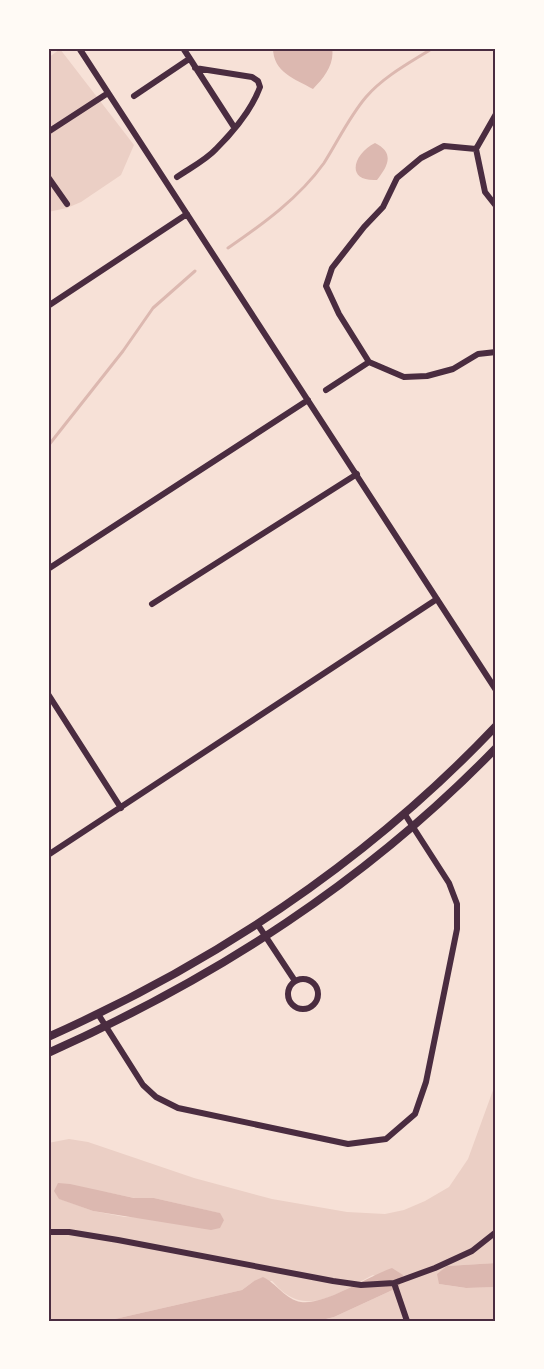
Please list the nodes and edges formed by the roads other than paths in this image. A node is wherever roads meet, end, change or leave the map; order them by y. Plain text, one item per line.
1 (79, 48) edge
2 (183, 48) edge
3 (189, 60) junction
4 (195, 68) junction
5 (108, 93) junction
6 (134, 96) dead end
7 (496, 114) edge
8 (234, 127) junction
9 (48, 132) edge
10 (476, 149) junction
11 (48, 177) edge
12 (177, 177) dead end
13 (67, 204) dead end
14 (496, 206) edge
15 (187, 214) junction
16 (48, 306) edge
17 (496, 352) edge
18 (369, 362) junction
19 (326, 390) dead end
20 (308, 400) junction
21 (357, 474) junction
22 (48, 569) edge
23 (437, 599) junction
24 (152, 604) dead end
25 (496, 690) edge
26 (48, 694) edge
27 (496, 726) edge
28 (496, 748) edge
29 (121, 808) junction
30 (404, 813) junction
31 (413, 826) junction
32 (48, 855) edge
33 (258, 925) junction
34 (266, 937) junction
35 (295, 981) junction
36 (98, 1014) junction
37 (105, 1027) junction
38 (48, 1037) edge
39 (48, 1053) edge
40 (48, 1232) edge
41 (496, 1232) edge
42 (394, 1283) junction
43 (407, 1321) edge

1 - 5 street
2 - 3 street
3 - 4 street
3 - 6 street
4 - 8 street
4 - 8 street
5 - 9 street
5 - 15 street
7 - 10 street
8 - 12 street
10 - 14 street
10 - 18 street
11 - 13 street
15 - 16 street
15 - 20 street
17 - 18 street
18 - 19 street
20 - 21 street
20 - 22 street
21 - 23 street
21 - 24 street
23 - 25 street
23 - 29 street
26 - 29 street
27 - 30 street
28 - 31 street
29 - 32 street
30 - 31 street
30 - 33 street
31 - 34 street
31 - 37 street
33 - 34 street
33 - 36 street
34 - 35 street
34 - 37 street
35 - 35 street
36 - 37 street
36 - 38 street
37 - 39 street
40 - 42 street
41 - 42 street
42 - 43 street

